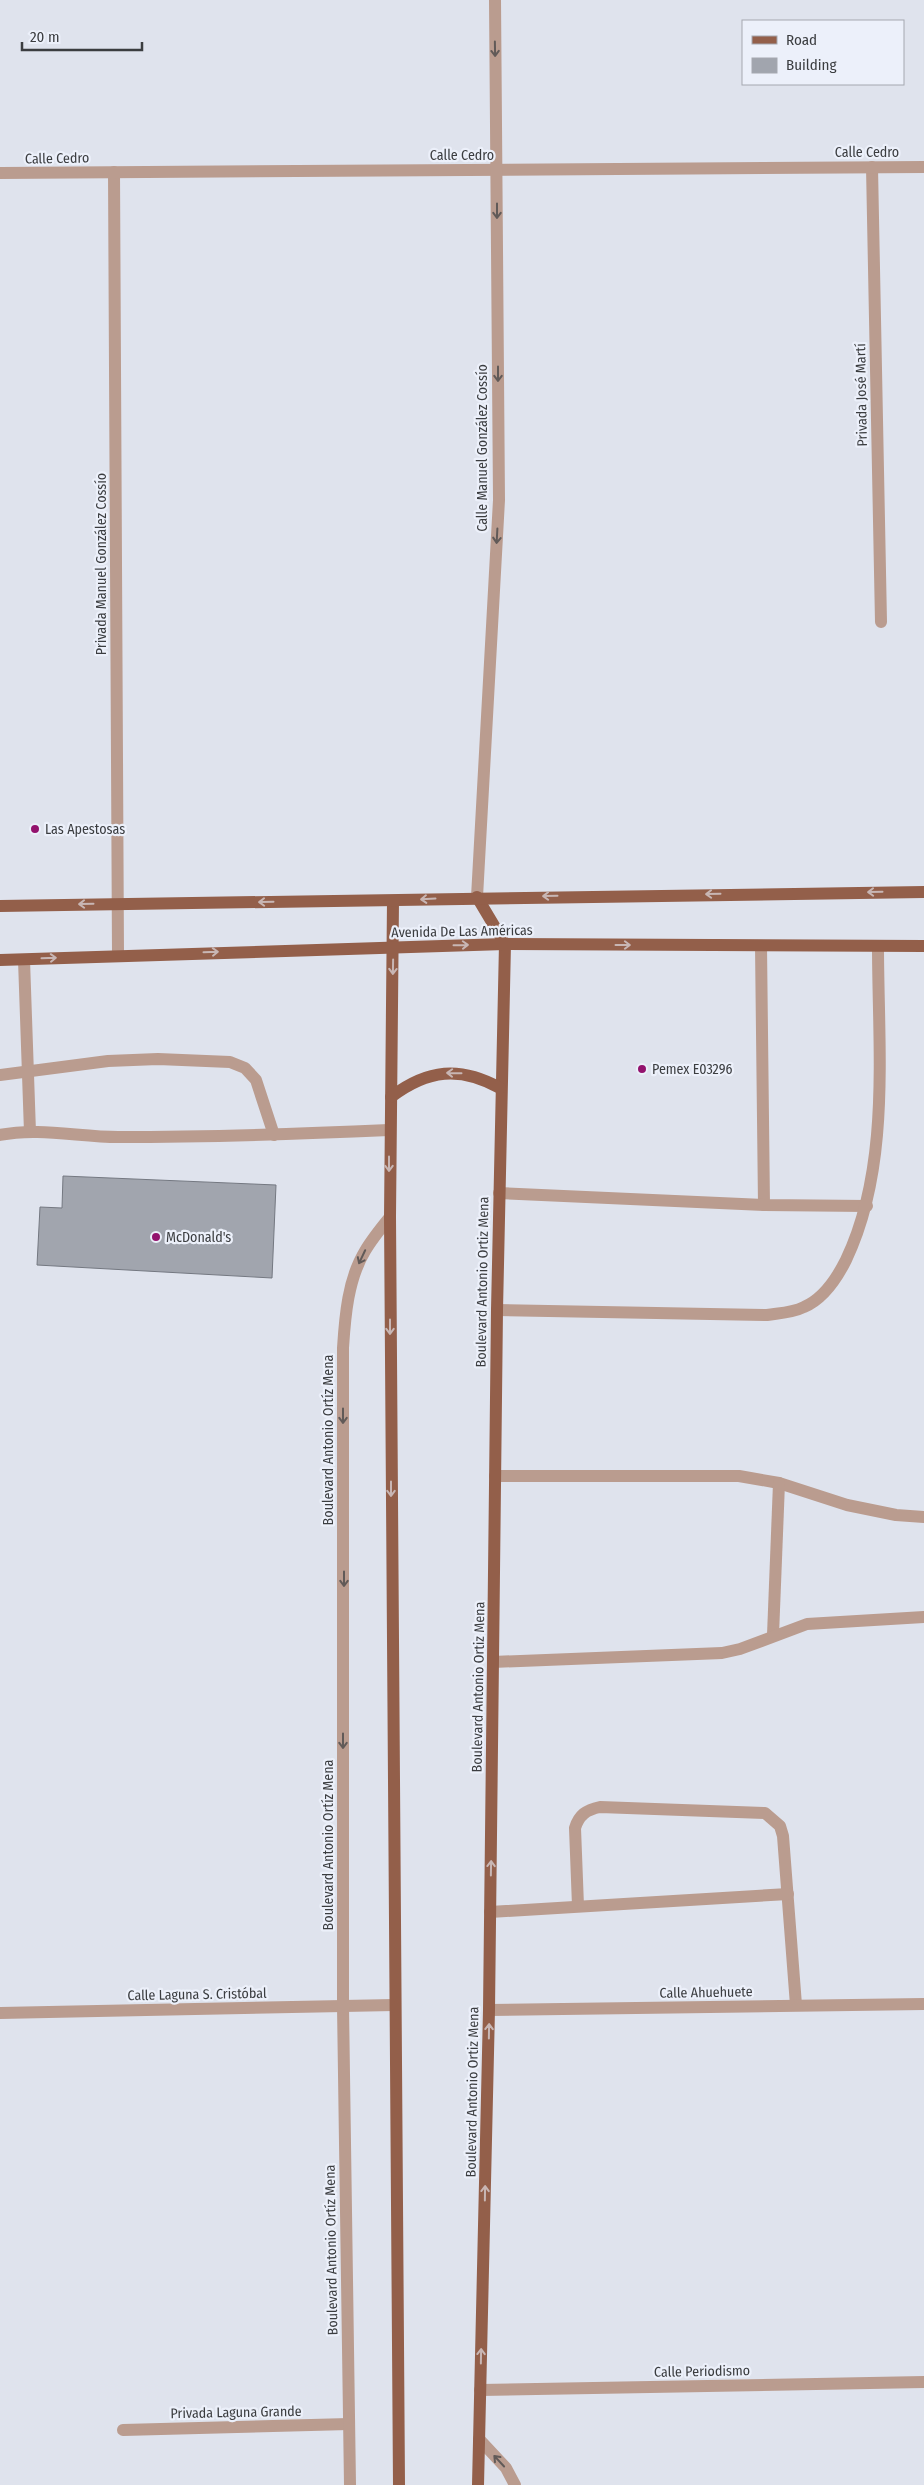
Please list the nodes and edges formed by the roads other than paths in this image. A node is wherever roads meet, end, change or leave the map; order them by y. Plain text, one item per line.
1 (495, 0) edge
2 (872, 167) junction
3 (924, 167) edge
4 (497, 170) junction
5 (114, 172) junction
6 (0, 173) edge
7 (881, 622) dead end
8 (924, 892) edge
9 (477, 897) junction
10 (393, 901) junction
11 (118, 904) junction
12 (0, 906) edge
13 (505, 944) junction
14 (393, 946) junction
15 (761, 946) junction
16 (878, 946) junction
17 (924, 946) edge
18 (118, 956) junction
19 (0, 960) edge
20 (24, 960) junction
21 (30, 1072) junction
22 (0, 1075) edge
23 (500, 1088) junction
24 (392, 1096) junction
25 (389, 1130) junction
26 (30, 1132) junction
27 (0, 1135) edge
28 (274, 1135) junction
29 (498, 1193) junction
30 (764, 1205) junction
31 (867, 1206) junction
32 (390, 1216) junction
33 (497, 1310) junction
34 (495, 1476) junction
35 (779, 1483) junction
36 (924, 1517) edge
37 (924, 1617) edge
38 (773, 1635) junction
39 (493, 1662) junction
40 (788, 1894) junction
41 (578, 1906) junction
42 (490, 1912) junction
43 (924, 2004) edge
44 (394, 2005) junction
45 (796, 2005) junction
46 (343, 2006) junction
47 (489, 2010) junction
48 (0, 2013) edge
49 (924, 2382) edge
50 (480, 2390) junction
51 (349, 2424) junction
52 (123, 2430) dead end
53 (479, 2439) junction
54 (350, 2485) edge
55 (400, 2485) edge
56 (478, 2485) edge
57 (515, 2485) edge

1 -> 4 street, Calle Manuel González Cossío
2 - 3 street, Calle Cedro
2 - 4 street, Calle Cedro
2 - 7 street, Privada José Martí
4 - 5 street, Calle Cedro
4 -> 9 street, Calle Manuel González Cossío
5 - 6 street, Calle Cedro
5 - 11 street, Privada Manuel González Cossío
8 -> 9 main road
9 -> 10 main road
9 - 13 main road
10 -> 11 main road
10 - 14 main road
11 -> 12 main road
11 - 18 street, Privada Manuel González Cossío
14 -> 13 main road, Avenida De Las Américas
13 -> 15 main road, Avenida De Las Américas
13 - 23 main road, Boulevard Antonio Ortiz Mena
18 -> 14 main road, Avenida De Las Américas
14 -> 24 main road
15 - 16 main road, Avenida De Las Américas
15 - 30 street
16 - 17 main road, Avenida De Las Américas
16 - 31 street
20 -> 18 main road, Avenida De Las Américas
19 - 20 main road, Avenida De Las Américas
20 - 21 street
21 - 22 street
21 - 26 street
21 - 28 street
23 -> 24 main road
23 - 29 main road, Boulevard Antonio Ortiz Mena
24 - 25 main road
25 - 28 street
25 -> 32 main road
26 - 27 street
26 - 28 street
29 - 30 street
29 - 33 main road, Boulevard Antonio Ortiz Mena
30 - 31 street
31 - 33 street
32 -> 44 main road
32 -> 46 street, Boulevard Antonio Ortíz Mena
33 - 34 main road, Boulevard Antonio Ortiz Mena
34 - 35 street
34 - 39 main road, Boulevard Antonio Ortiz Mena
35 - 36 street
35 - 38 street
37 - 38 street
38 - 39 street
42 -> 39 main road, Boulevard Antonio Ortiz Mena
40 - 41 street
40 - 41 street
40 - 45 street
41 - 42 street
42 - 47 main road, Boulevard Antonio Ortiz Mena
43 - 45 street, Calle Ahuehuete
44 - 46 street, Calle Laguna S. Cristóbal
44 - 55 main road
45 - 47 street, Calle Ahuehuete
46 - 48 street, Calle Laguna S. Cristóbal
46 - 51 street, Boulevard Antonio Ortíz Mena
50 -> 47 main road, Boulevard Antonio Ortiz Mena
49 - 50 street, Calle Periodismo
50 - 53 main road, Boulevard Antonio Ortiz Mena
51 - 52 street, Privada Laguna Grande
51 - 54 street, Boulevard Antonio Ortíz Mena
53 - 56 main road, Boulevard Antonio Ortiz Mena
57 -> 53 street

